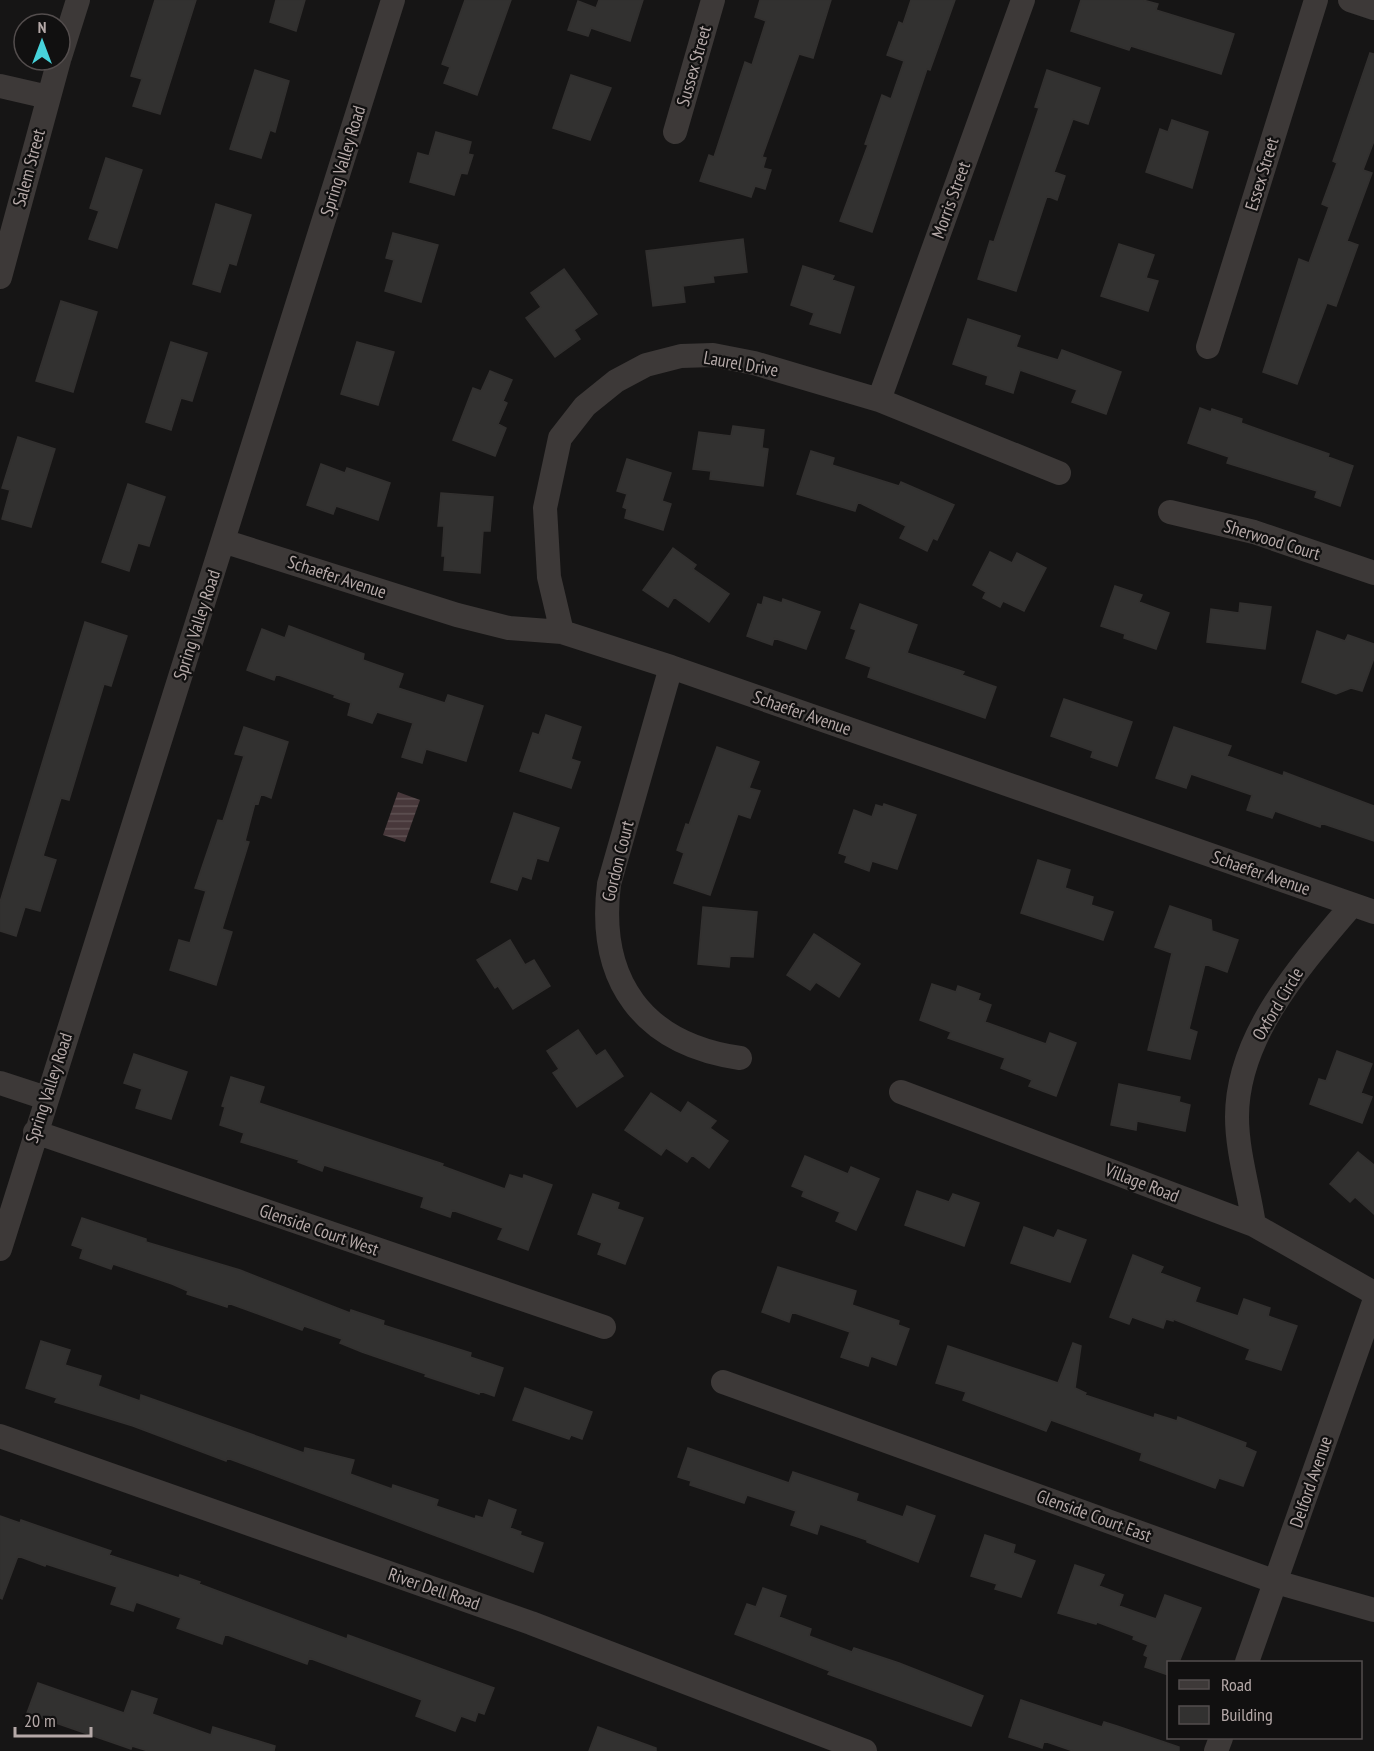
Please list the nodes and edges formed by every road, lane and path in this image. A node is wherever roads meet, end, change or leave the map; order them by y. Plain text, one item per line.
1 (78, 0) edge
2 (393, 0) edge
3 (713, 0) edge
4 (1023, 0) edge
5 (1316, 0) edge
6 (1350, 0) edge
7 (1374, 8) edge
8 (72, 20) edge
9 (56, 72) edge
10 (0, 86) edge
11 (48, 97) junction
12 (675, 132) dead end
13 (0, 277) edge
14 (1208, 347) dead end
15 (879, 400) junction
16 (1059, 473) dead end
17 (1170, 512) dead end
18 (223, 541) junction
19 (1374, 573) edge
20 (562, 632) junction
21 (671, 668) junction
22 (1363, 908) edge
23 (740, 1058) dead end
24 (0, 1083) edge
25 (901, 1092) dead end
26 (46, 1098) junction
27 (35, 1132) junction
28 (1254, 1225) junction
29 (0, 1249) edge
30 (1374, 1293) edge
31 (1374, 1302) edge
32 (604, 1327) dead end
33 (723, 1382) dead end
34 (0, 1437) edge
35 (1276, 1582) junction
36 (1374, 1611) edge
37 (1247, 1661) edge
38 (865, 1751) edge

1 - 8 street, Salem Street
2 - 18 street, Spring Valley Road
3 - 12 street, Sussex Street
4 - 15 street, Morris Street
5 - 14 street, Essex Street
6 - 7 street
9 - 11 street, Salem Street
10 - 11 street
11 - 13 street, Salem Street
15 - 16 street, Laurel Drive
15 - 20 street, Laurel Drive
17 - 19 street, Sherwood Court
18 - 20 street, Schaefer Avenue
18 - 26 street, Spring Valley Road
20 - 21 street, Schaefer Avenue
21 - 22 street, Schaefer Avenue
21 - 23 street, Gordon Court
22 - 28 street, Oxford Circle
24 - 26 street
25 - 28 street, Village Road
26 - 27 street, Spring Valley Road
27 - 29 street, Spring Valley Road
27 - 32 street, Glenside Court West
28 - 30 street, Village Road
31 - 35 street, Delford Avenue
33 - 35 street, Glenside Court East
34 - 38 street, River Dell Road
35 - 36 street, Glenside Court East
35 - 37 street, Delford Avenue

